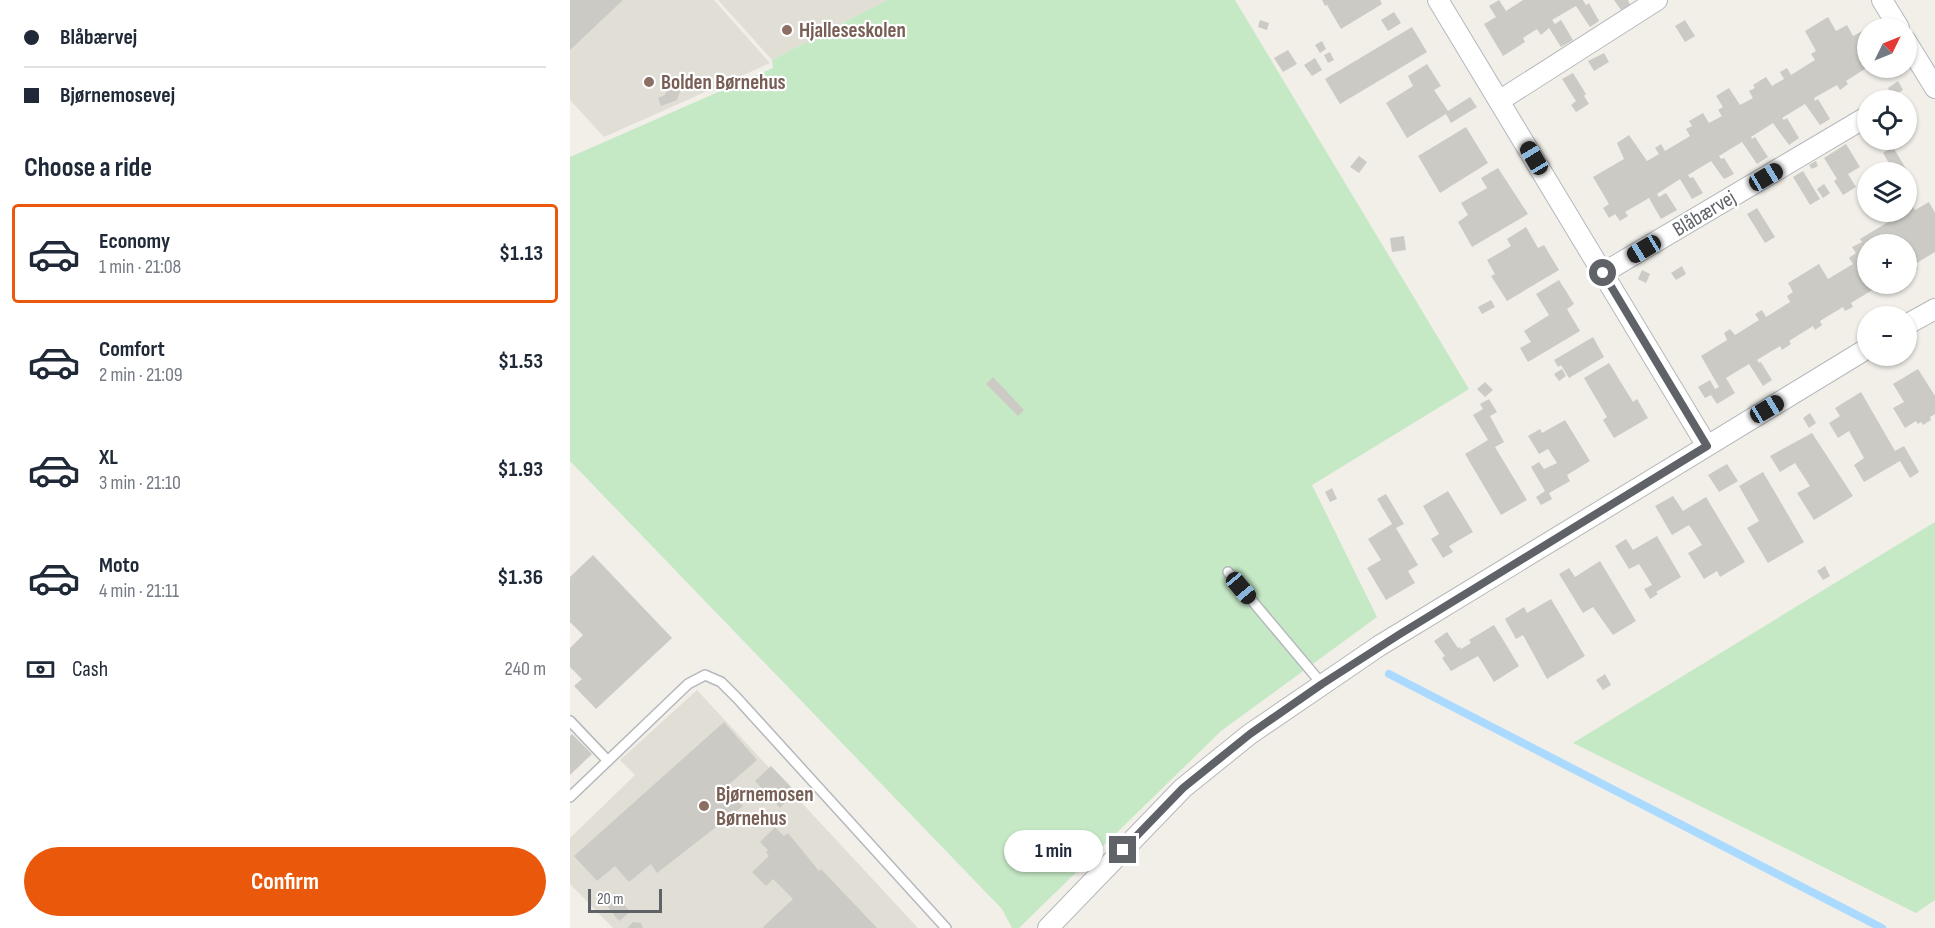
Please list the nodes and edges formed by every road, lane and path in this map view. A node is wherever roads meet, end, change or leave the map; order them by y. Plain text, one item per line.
1 (1438, 0) edge
2 (1657, 0) edge
3 (1882, 0) edge
4 (1893, 18) edge
5 (1917, 59) edge
6 (1935, 88) edge
7 (1499, 101) junction
8 (1857, 123) edge
9 (1603, 273) junction
10 (1935, 309) edge
11 (1917, 320) edge
12 (1857, 355) edge
13 (1707, 446) junction
14 (1228, 572) dead end
15 (1322, 684) junction
16 (570, 721) edge
17 (608, 761) junction
18 (570, 797) edge
19 (946, 928) edge
20 (1048, 928) edge

1 - 7 street
2 - 7 street
3 - 4 street
5 - 6 street
7 - 9 street
8 - 9 street, Blåbærvej
9 - 13 street
10 - 11 street
12 - 13 street
13 - 15 street
14 - 15 lane
15 - 20 street
16 - 17 lane
17 - 18 lane
17 - 19 lane

